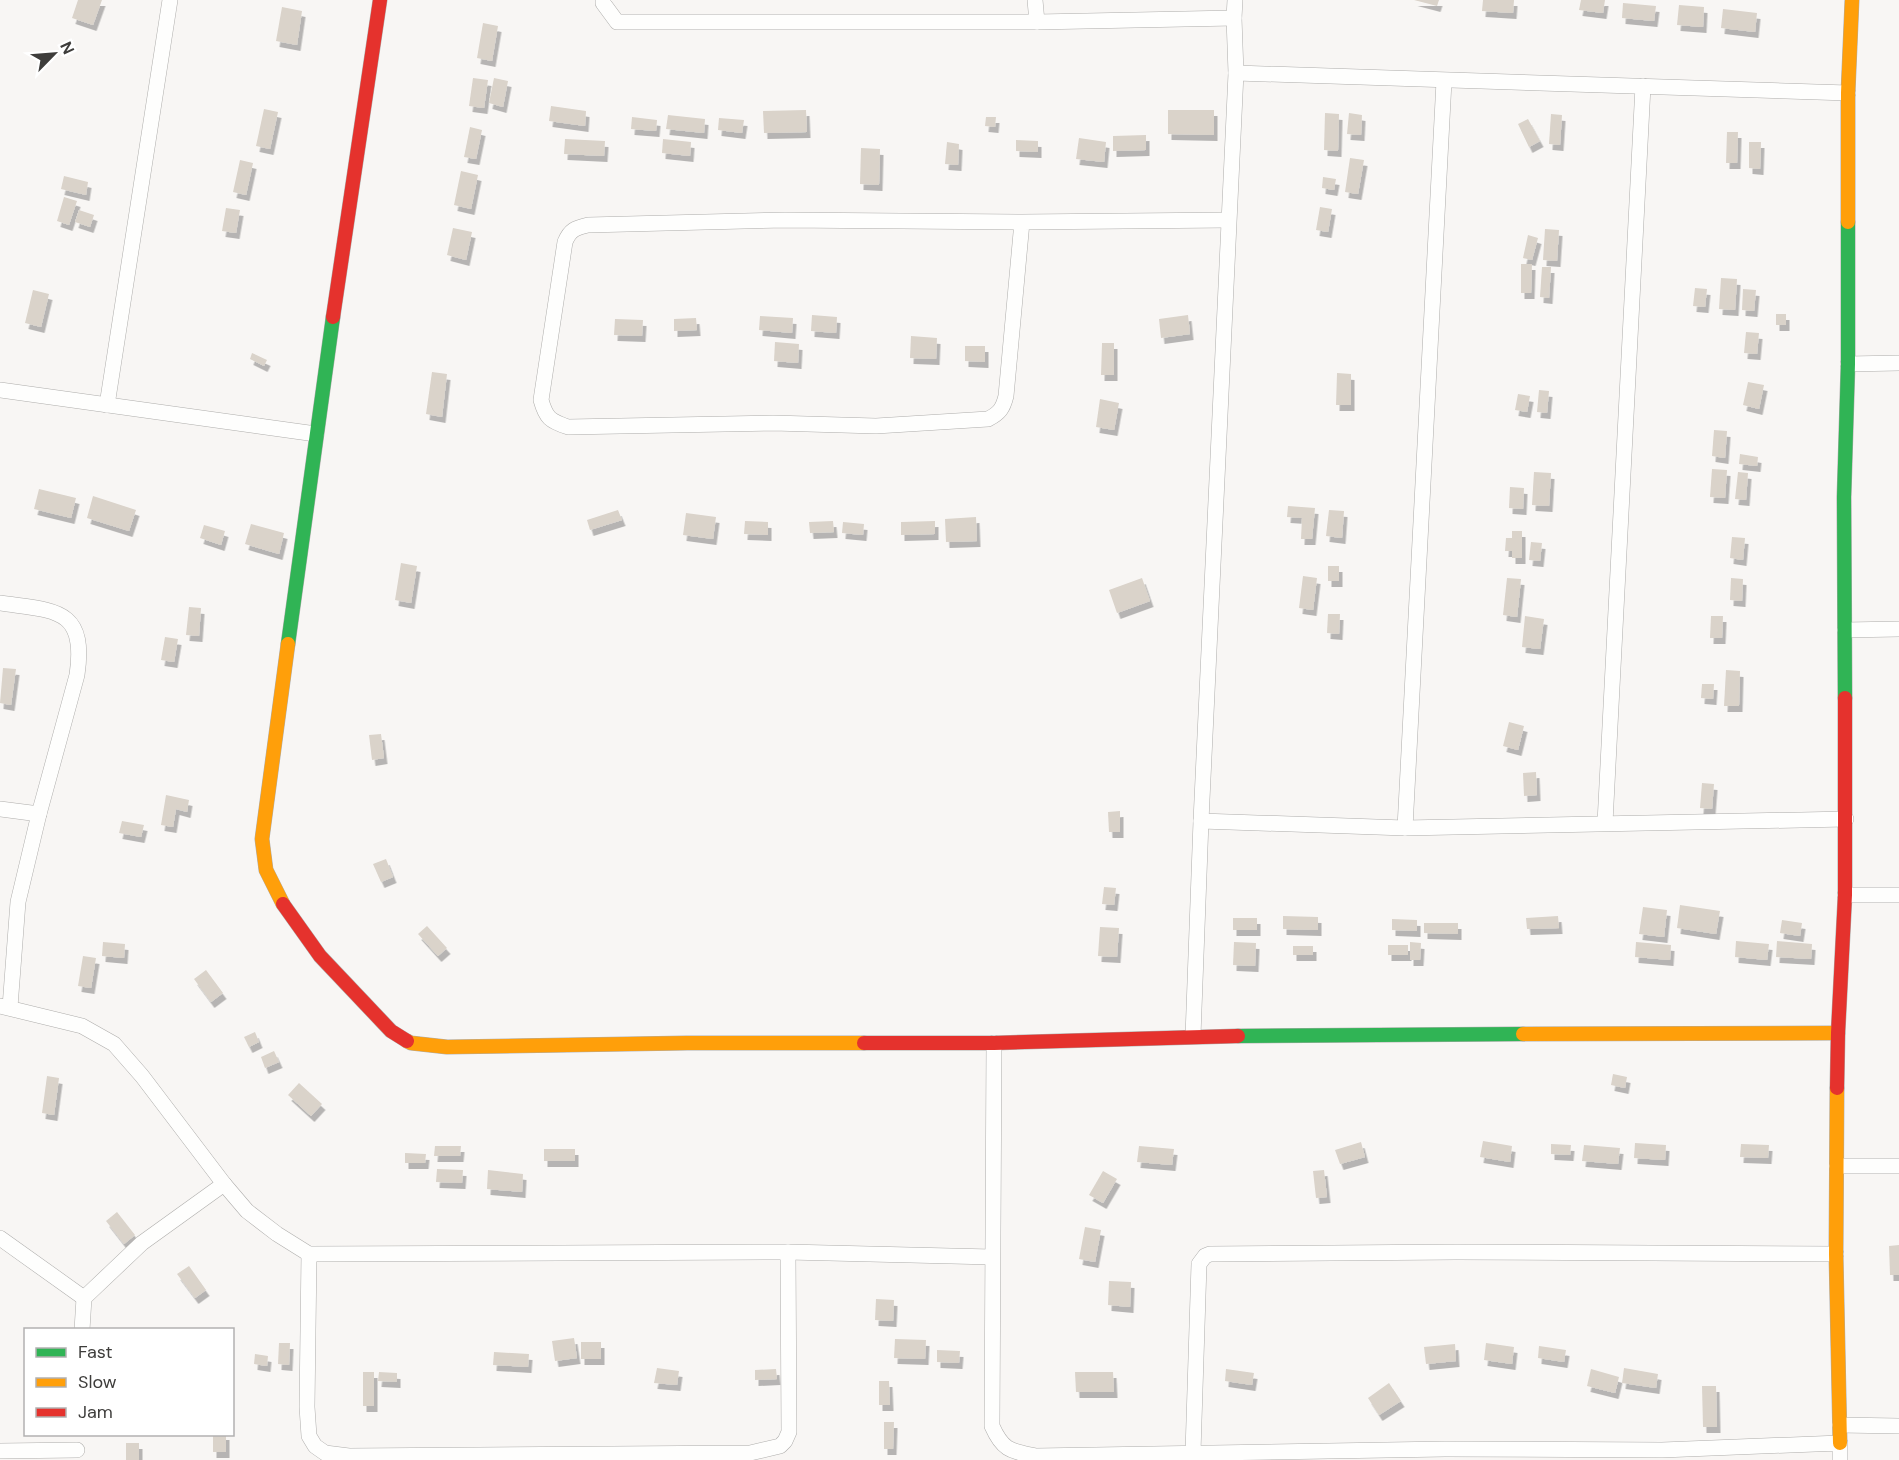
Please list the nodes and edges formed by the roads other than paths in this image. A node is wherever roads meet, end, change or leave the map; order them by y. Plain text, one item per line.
1 (170, 0) edge
2 (380, 0) edge
3 (603, 0) edge
4 (1035, 0) edge
5 (1235, 0) edge
6 (1852, 0) edge
7 (1234, 18) junction
8 (1036, 22) junction
9 (1236, 73) junction
10 (1444, 81) junction
11 (1643, 86) junction
12 (1848, 93) junction
13 (1228, 220) junction
14 (1022, 222) junction
15 (1899, 363) edge
16 (1848, 364) junction
17 (0, 390) edge
18 (107, 405) junction
19 (316, 434) junction
20 (0, 603) edge
21 (1899, 629) edge
22 (1845, 630) junction
23 (0, 809) edge
24 (39, 814) junction
25 (1846, 819) junction
26 (1201, 821) junction
27 (1605, 823) junction
28 (1405, 828) junction
29 (1845, 895) junction
30 (1899, 895) edge
31 (5, 1006) edge
32 (1838, 1033) junction
33 (1193, 1036) junction
34 (994, 1043) junction
35 (1837, 1166) junction
36 (1899, 1167) edge
37 (224, 1184) junction
38 (0, 1238) edge
39 (788, 1252) junction
40 (309, 1254) junction
41 (1836, 1254) junction
42 (992, 1257) junction
43 (84, 1298) junction
44 (82, 1328) edge
45 (1840, 1425) junction
46 (1899, 1425) edge
47 (1840, 1443) junction
48 (78, 1448) edge
49 (0, 1451) edge
50 (1193, 1452) junction
51 (1840, 1460) edge

1 - 18 street
2 - 19 street
3 - 8 street
4 - 8 street
5 - 7 street
6 - 12 street
7 - 8 street
7 - 9 street
9 - 10 street
9 - 13 street
10 - 11 street
10 - 28 street
11 - 12 street
11 - 27 street
12 - 16 street
13 - 14 street
13 - 26 street
14 - 14 street
15 - 16 street
16 - 22 street
17 - 18 street
18 - 19 street
19 - 34 street
20 - 24 street
21 - 22 street
22 - 25 street
23 - 24 street
24 - 31 street
25 - 27 street
25 - 29 street
26 - 28 street
26 - 33 street
27 - 28 street
29 - 30 street
29 - 32 street
31 - 37 street
32 - 33 street
32 - 35 street
33 - 34 street
34 - 42 street
35 - 36 street
35 - 41 street
37 - 40 street
37 - 43 street
38 - 43 street
39 - 40 street
39 - 40 street
39 - 42 street
41 - 45 street
41 - 50 street
42 - 50 street
43 - 44 street
45 - 46 street
45 - 47 street
47 - 50 street
47 - 51 street
48 - 49 street

